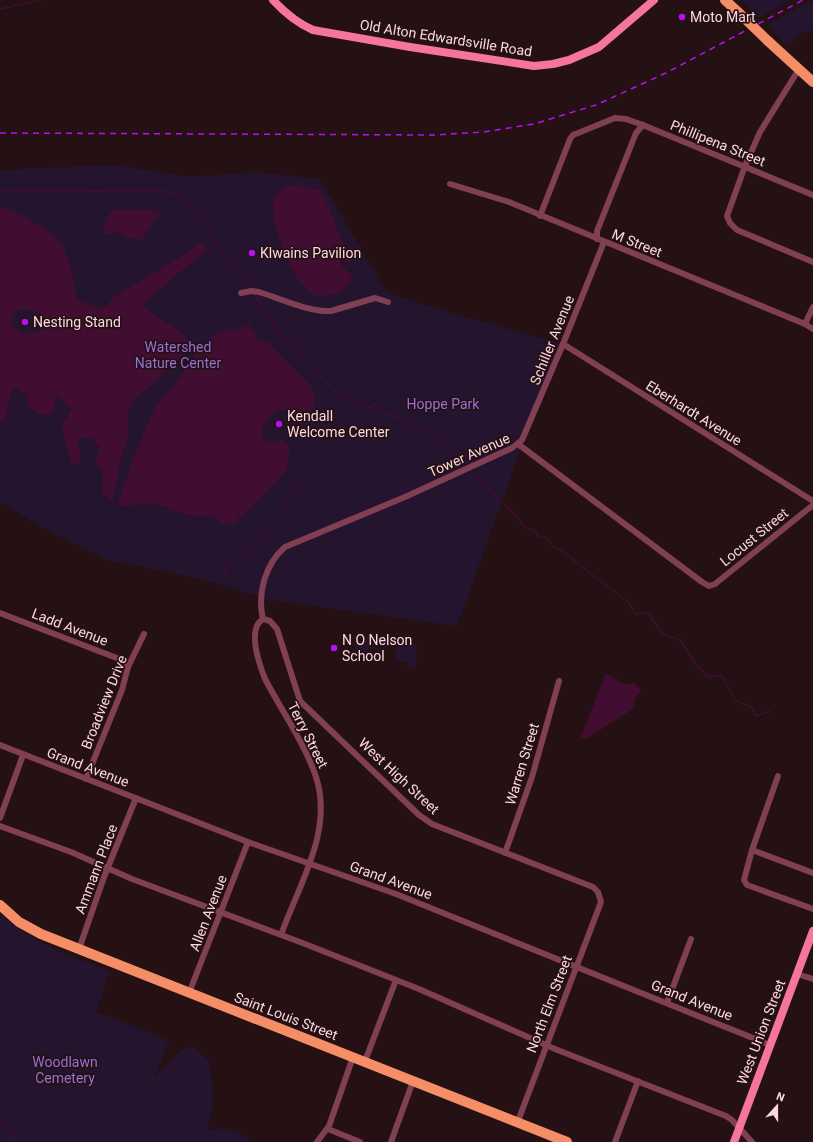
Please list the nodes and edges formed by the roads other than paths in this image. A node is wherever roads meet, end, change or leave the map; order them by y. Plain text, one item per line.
1 (273, 0) edge
2 (654, 0) edge
3 (725, 0) edge
4 (799, 69) junction
5 (813, 82) edge
6 (643, 125) junction
7 (744, 166) junction
8 (450, 184) dead end
9 (813, 195) edge
10 (540, 216) junction
11 (596, 239) junction
12 (604, 242) junction
13 (813, 262) edge
14 (241, 293) dead end
15 (388, 302) dead end
16 (813, 307) edge
17 (805, 324) junction
18 (813, 329) edge
19 (563, 344) junction
20 (518, 444) junction
21 (813, 501) edge
22 (813, 505) edge
23 (709, 586) joint
24 (0, 613) edge
25 (263, 619) junction
26 (144, 634) dead end
27 (128, 667) junction
28 (559, 681) dead end
29 (0, 745) edge
30 (23, 755) junction
31 (778, 776) dead end
32 (86, 779) junction
33 (136, 798) junction
34 (0, 818) edge
35 (0, 826) edge
36 (248, 842) junction
37 (752, 850) junction
38 (505, 853) junction
39 (309, 863) junction
40 (108, 868) junction
41 (813, 873) edge
42 (600, 896) joint
43 (0, 905) edge
44 (813, 909) edge
45 (220, 913) junction
46 (813, 931) edge
47 (281, 935) junction
48 (691, 939) dead end
49 (79, 950) junction
50 (577, 966) junction
51 (797, 974) junction
52 (396, 980) junction
53 (813, 980) edge
54 (189, 993) junction
55 (667, 1003) junction
56 (770, 1045) junction
57 (546, 1046) junction
58 (353, 1057) junction
59 (365, 1062) junction
60 (413, 1081) junction
61 (638, 1081) junction
62 (518, 1122) junction
63 (739, 1128) junction
64 (328, 1129) junction
65 (317, 1142) edge
66 (360, 1142) edge
67 (391, 1142) edge
68 (567, 1142) edge
69 (615, 1142) edge
70 (734, 1142) edge
71 (752, 1142) edge

1 - 2 street, Old Alton Edwardsville Road
3 - 4 main road, bridge
4 - 5 main road
4 - 7 street
6 - 7 street, Phillipena Street
6 - 10 street, Phillipena Street
6 - 11 street
7 - 9 street, Phillipena Street
7 - 13 street
8 - 10 street, M Street
10 - 11 street, M Street
11 - 12 street, M Street
12 - 17 street, M Street
12 - 19 street, Schiller Avenue
14 - 15 street
16 - 17 street
17 - 18 street, M Street
19 - 20 street, Schiller Avenue
19 - 21 street, Eberhardt Avenue
20 - 23 street, Tower Avenue
20 - 25 street, Tower Avenue
22 - 23 street, Locust Street
24 - 27 street, Ladd Avenue
25 - 38 street, West High Street
25 - 39 street, Terry Street
26 - 27 street, Broadview Drive
27 - 32 street, Broadview Drive
28 - 38 street, Warren Street
29 - 30 street, Grand Avenue
30 - 32 street, Grand Avenue
30 - 34 street
31 - 37 street
32 - 33 street, Grand Avenue
33 - 36 street, Grand Avenue
33 - 40 street, Ammann Place
35 - 40 street
36 - 39 street, Grand Avenue
36 - 45 street, Allen Avenue
37 - 41 street
37 - 44 street
38 - 42 street, West High Street
39 - 47 street, Terry Street
39 - 50 street, Grand Avenue
40 - 45 street
40 - 49 street, Ammann Place
42 - 50 street, North Elm Street
43 - 49 main road, Saint Louis Street
45 - 47 street
45 - 54 street, Allen Avenue
46 - 51 street, West Union Street
47 - 52 street
48 - 55 street
49 - 54 main road, Saint Louis Street
50 - 55 street, Grand Avenue
50 - 57 street, North Elm Street
51 - 53 street
51 - 56 street, West Union Street
52 - 57 street
52 - 59 street
54 - 58 main road, Saint Louis Street
55 - 56 street, Grand Avenue
56 - 63 street, West Union Street
57 - 61 street
57 - 62 street, North Elm Street
58 - 59 main road, Saint Louis Street
58 - 64 street
59 - 60 main road, Saint Louis Street
60 - 62 main road, Saint Louis Street
60 - 67 street
61 - 63 street
61 - 69 street
62 - 68 main road, Saint Louis Street
63 - 70 street, West Union Street
63 - 71 street
64 - 65 street
64 - 66 street

